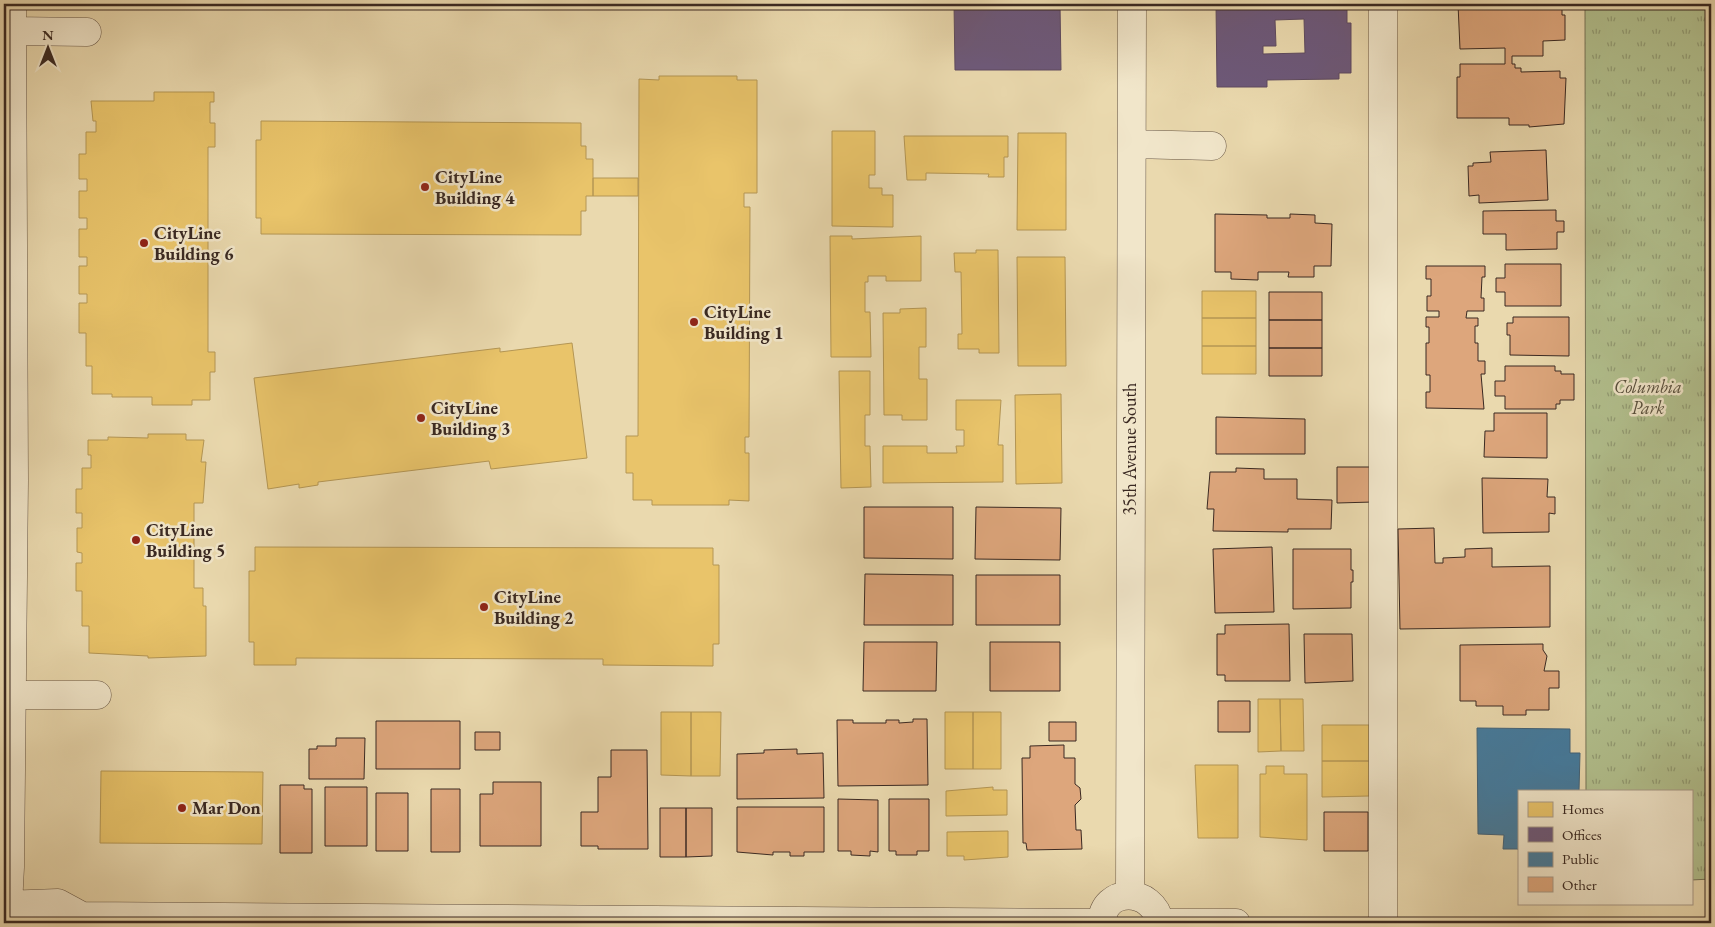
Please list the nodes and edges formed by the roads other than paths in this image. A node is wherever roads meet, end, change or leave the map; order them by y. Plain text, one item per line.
1 (12, 4) edge
2 (1132, 4) edge
3 (1383, 4) edge
4 (12, 31) junction
5 (87, 32) dead end
6 (1132, 144) junction
7 (1212, 146) dead end
8 (9, 506) edge
9 (11, 695) junction
10 (96, 695) dead end
11 (1130, 895) junction
12 (6, 905) edge
13 (77, 920) edge
14 (1102, 923) edge
15 (1160, 923) edge
16 (1236, 923) edge
17 (1383, 923) edge

1 - 4 street
2 - 6 street, 35th Avenue South
3 - 17 street
4 - 5 street
4 - 8 street
6 - 7 street
6 - 11 street, 35th Avenue South
8 - 9 street
9 - 10 street
9 - 12 street
11 - 14 street
11 - 15 street
12 - 13 street
13 - 14 street
15 - 16 street

